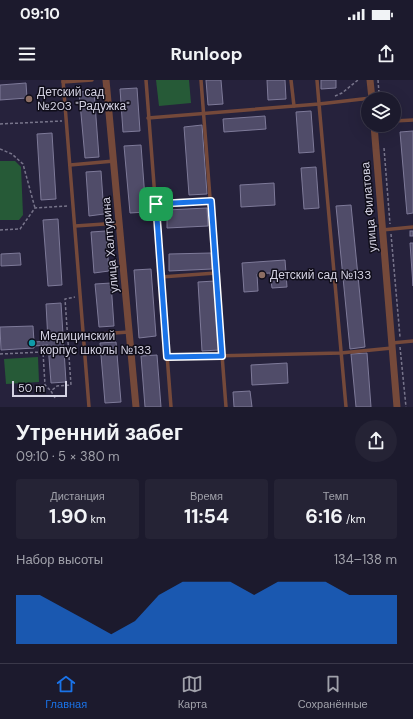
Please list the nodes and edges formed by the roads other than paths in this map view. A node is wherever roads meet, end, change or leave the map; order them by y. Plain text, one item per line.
1 (92, 80) edge
2 (106, 80) edge
3 (146, 80) edge
4 (201, 80) edge
5 (291, 80) edge
6 (317, 80) edge
7 (370, 80) edge
8 (63, 81) edge
9 (371, 92) edge
10 (361, 100) edge
11 (319, 104) junction
12 (294, 106) junction
13 (204, 114) junction
14 (148, 118) junction
15 (413, 120) edge
16 (401, 121) edge
17 (375, 132) edge
18 (114, 161) junction
19 (70, 165) junction
20 (211, 201) junction
21 (156, 204) junction
22 (119, 223) junction
23 (75, 226) junction
24 (413, 227) edge
25 (382, 230) junction
26 (216, 273) junction
27 (161, 277) junction
28 (129, 332) junction
29 (84, 335) junction
30 (413, 341) edge
31 (392, 345) junction
32 (341, 353) junction
33 (222, 356) junction
34 (167, 357) junction
35 (89, 407) edge
36 (136, 407) edge
37 (171, 407) edge
38 (226, 407) edge
39 (346, 407) edge
40 (397, 407) edge

1 - 8 lane
2 - 18 street, улица Халтурина
3 - 14 lane
4 - 13 lane
5 - 12 lane
6 - 11 lane
7 - 9 street
8 - 19 lane
10 - 11 lane
11 - 12 lane
11 - 32 lane
12 - 13 lane
13 - 14 lane
13 - 20 lane
14 - 21 lane
15 - 16 lane
17 - 25 street, улица Филатова
18 - 19 lane
18 - 22 street, улица Халтурина
19 - 23 lane
20 - 21 lane
20 - 26 lane
21 - 27 lane
22 - 23 lane
22 - 28 street, улица Халтурина
23 - 29 lane
24 - 25 lane
25 - 31 street, улица Филатова
26 - 27 lane
26 - 33 lane
27 - 34 lane
28 - 29 lane
28 - 36 street, улица Халтурина
29 - 35 lane
30 - 31 lane
31 - 32 lane
31 - 40 street, улица Филатова
32 - 33 lane
32 - 39 lane
33 - 34 lane
33 - 38 lane
34 - 37 lane

